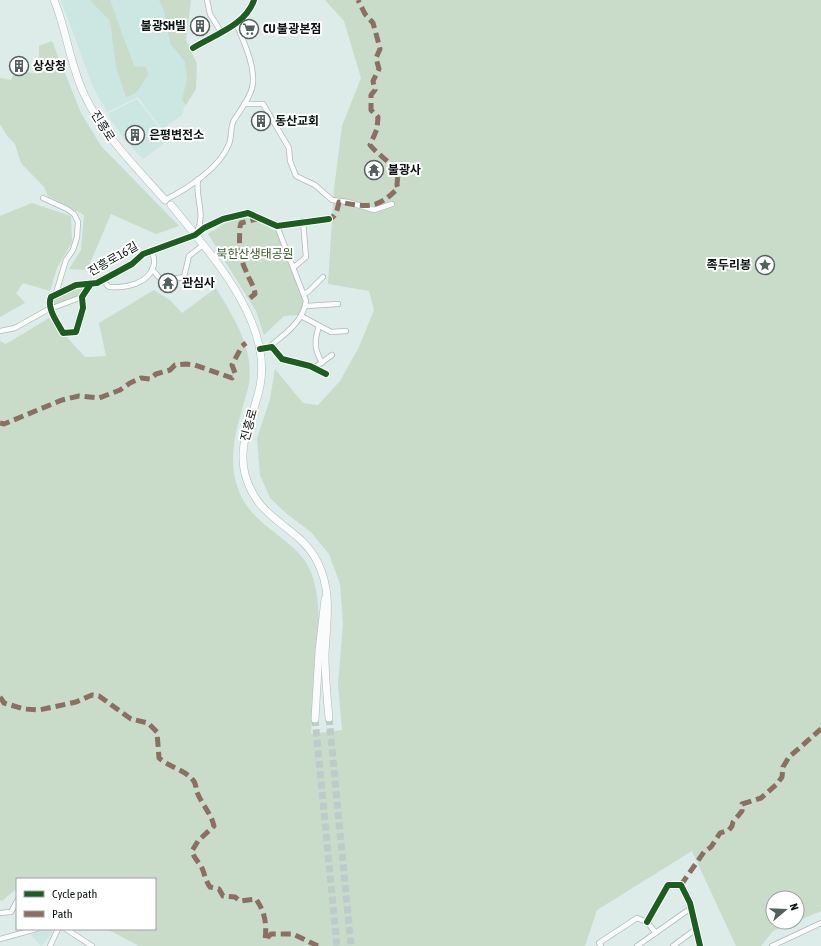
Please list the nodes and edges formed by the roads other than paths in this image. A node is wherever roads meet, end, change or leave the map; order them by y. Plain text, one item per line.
1 (54, 0) edge
2 (207, 0) edge
3 (254, 0) edge
4 (236, 23) junction
5 (221, 32) junction
6 (193, 48) dead end
7 (244, 104) junction
8 (198, 179) junction
9 (43, 198) dead end
10 (168, 202) junction
11 (392, 204) dead end
12 (329, 219) dead end
13 (303, 221) junction
14 (278, 226) junction
15 (195, 235) junction
16 (203, 245) junction
17 (152, 251) junction
18 (294, 267) junction
19 (152, 269) junction
20 (184, 277) junction
21 (324, 277) dead end
22 (102, 280) junction
23 (188, 284) dead end
24 (90, 285) junction
25 (56, 293) junction
26 (304, 294) junction
27 (82, 297) junction
28 (338, 304) dead end
29 (306, 306) junction
30 (50, 309) junction
31 (302, 316) junction
32 (319, 326) junction
33 (0, 331) edge
34 (346, 331) dead end
35 (269, 347) junction
36 (260, 349) junction
37 (332, 355) dead end
38 (322, 363) junction
39 (314, 368) junction
40 (326, 374) dead end
41 (326, 590) junction
42 (329, 718) tunnel mouth
43 (315, 719) tunnel mouth
44 (16, 903) edge
45 (691, 908) junction
46 (0, 914) edge
47 (647, 922) junction
48 (821, 923) edge
49 (696, 929) junction
50 (32, 930) edge
51 (58, 930) edge
52 (68, 930) edge
53 (656, 933) junction
54 (0, 939) edge
55 (640, 945) edge
56 (51, 946) edge
57 (92, 946) edge
58 (601, 946) edge
59 (673, 946) edge
60 (700, 946) edge
61 (772, 946) edge

1 - 10 main road, 진흥로
2 - 5 street
3 - 4 street
4 - 5 street
4 - 7 street
5 - 6 street
7 - 8 street
7 - 11 street
8 - 10 street
8 - 15 street
9 - 25 street
10 - 15 main road, 진흥로
12 - 13 street
13 - 14 street
13 - 18 street
14 - 15 street, 진흥로16길
14 - 18 street
15 - 16 main road, 진흥로
15 - 17 street, 진흥로16길
16 - 20 street
16 - 36 main road, 진흥로
17 - 19 street, 진흥로16길
17 - 22 street, 진흥로16길
18 - 26 street
19 - 20 street
19 - 22 street, 진흥로16길
20 - 23 street
21 - 26 street
22 - 24 street, 진흥로16길
24 - 25 street
24 - 27 street, 진흥로16길
25 - 30 street
26 - 29 street
27 - 30 street
27 - 30 street, 진흥로16길
28 - 29 street
29 - 31 street
30 - 33 street
31 - 32 street
31 - 35 street
32 - 34 street
32 - 38 street
35 - 36 street
35 - 39 street
36 - 41 main road, 진흥로
37 - 38 street
38 - 39 street
39 - 40 street
41 - 42 main road, 진흥로
41 - 43 main road, 진흥로
44 - 46 street
45 - 47 street
45 - 49 street
45 - 53 street
47 - 53 street
47 - 58 street
48 - 61 street
49 - 59 street
49 - 60 street
50 - 54 street
51 - 56 street
52 - 57 street
53 - 55 street

